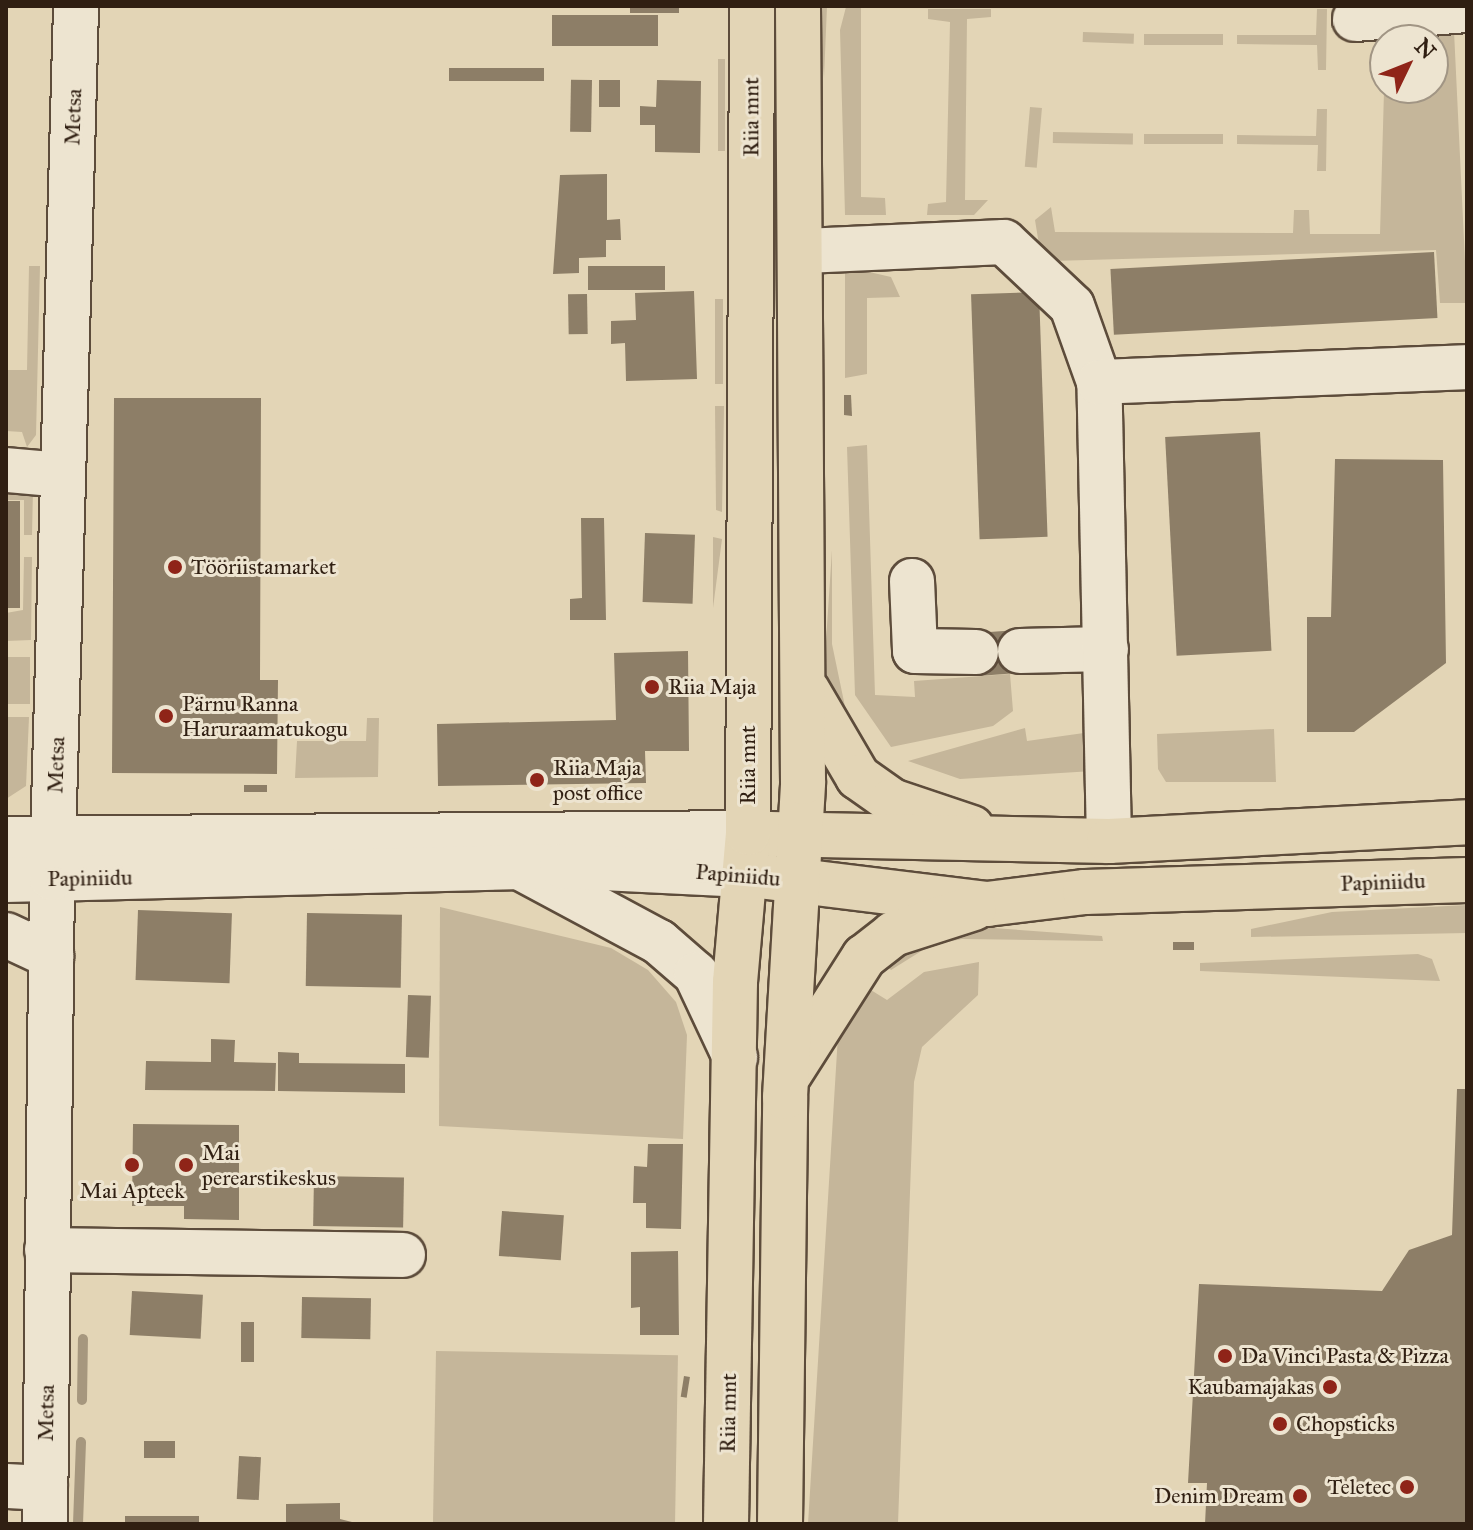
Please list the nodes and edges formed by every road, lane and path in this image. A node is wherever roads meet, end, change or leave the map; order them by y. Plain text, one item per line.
1 (76, 6) edge
2 (752, 6) edge
3 (798, 6) edge
4 (1467, 10) edge
5 (1355, 19) dead end
6 (804, 251) junction
7 (1467, 367) edge
8 (1099, 382) junction
9 (6, 470) edge
10 (62, 475) junction
11 (912, 581) dead end
12 (1106, 649) junction
13 (1020, 651) dead end
14 (976, 652) dead end
15 (802, 681) junction
16 (1467, 822) edge
17 (800, 835) junction
18 (6, 839) edge
19 (1109, 841) junction
20 (1015, 842) junction
21 (746, 854) junction
22 (53, 857) junction
23 (523, 869) junction
24 (6, 880) edge
25 (798, 880) junction
26 (1467, 880) edge
27 (987, 904) junction
28 (6, 935) edge
29 (51, 956) junction
30 (735, 1057) junction
31 (787, 1078) junction
32 (47, 1250) junction
33 (403, 1255) dead end
34 (32, 1499) edge
35 (726, 1524) edge
36 (780, 1524) edge

1 - 10 street, Metsa
2 - 21 main road, Riia mnt
3 - 6 main road
4 - 5 street
6 - 8 street
6 - 15 main road
7 - 8 street
8 - 12 street
9 - 10 street
10 - 22 street, Metsa
11 - 14 street
12 - 13 street
12 - 19 street
15 - 17 main road
15 - 20 main road
16 - 19 main road, Papiniidu
17 - 20 main road, Papiniidu
17 - 21 main road, Papiniidu
17 - 25 main road
18 - 22 street, Papiniidu
19 - 20 main road, Papiniidu
21 - 22 street, Papiniidu
21 - 23 street, Papiniidu
21 - 25 main road, Papiniidu
21 - 30 main road, Riia mnt
22 - 23 street, Papiniidu
22 - 24 street, Papiniidu
22 - 29 street, Metsa
23 - 30 street
25 - 27 main road, Papiniidu
25 - 31 main road
26 - 27 main road, Papiniidu
27 - 31 main road
28 - 29 street
29 - 32 street, Metsa
30 - 35 main road, Riia mnt
31 - 36 main road
32 - 33 street
32 - 34 street, Metsa

